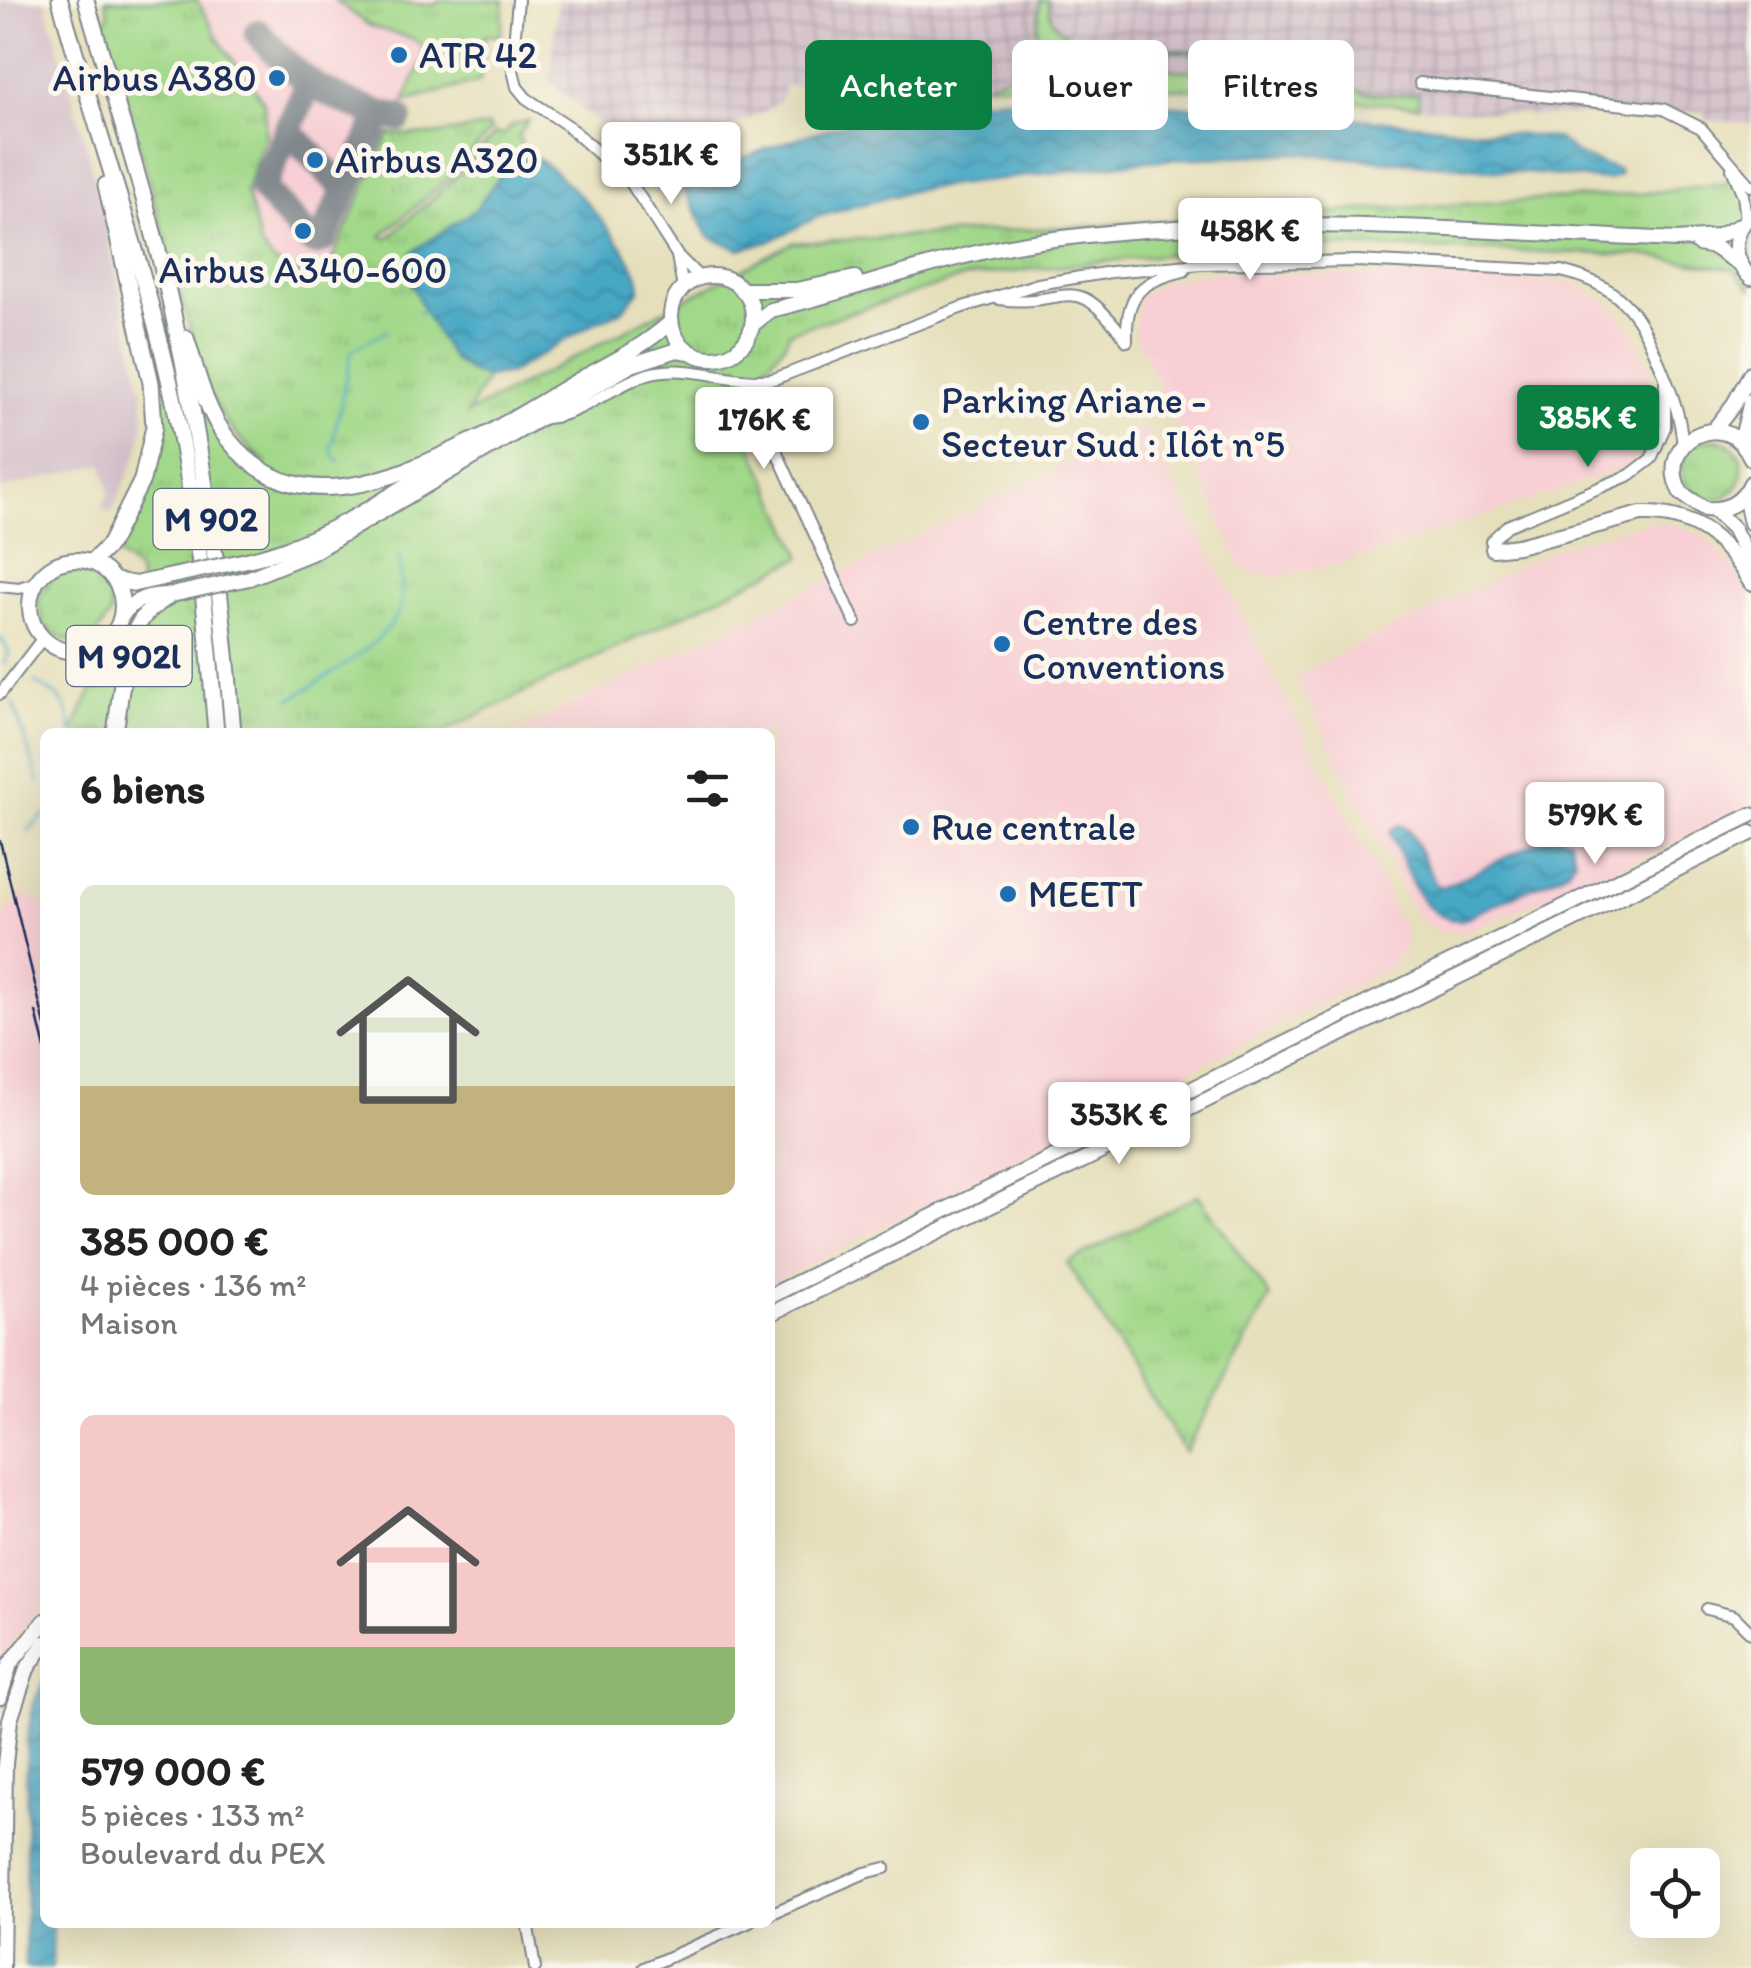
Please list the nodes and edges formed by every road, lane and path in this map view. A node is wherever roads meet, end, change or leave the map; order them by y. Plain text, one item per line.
1 (60, 0) edge
2 (86, 0) edge
3 (518, 0) edge
4 (1420, 83) dead end
5 (95, 127) junction
6 (1730, 163) junction
7 (1751, 186) edge
8 (1746, 219) edge
9 (1677, 240) junction
10 (676, 255) junction
11 (1226, 263) junction
12 (1738, 263) junction
13 (922, 267) junction
14 (700, 278) junction
15 (1751, 278) edge
16 (683, 288) junction
17 (742, 290) junction
18 (996, 299) junction
19 (172, 307) junction
20 (671, 322) junction
21 (752, 325) junction
22 (690, 352) junction
23 (1751, 373) edge
24 (1665, 375) junction
25 (754, 382) junction
26 (1751, 401) edge
27 (546, 418) junction
28 (1713, 431) junction
29 (488, 434) junction
30 (1683, 444) junction
31 (1748, 451) edge
32 (1748, 489) edge
33 (1714, 510) junction
34 (1751, 523) edge
35 (1492, 545) joint
36 (92, 562) junction
37 (1751, 563) edge
38 (114, 580) junction
39 (36, 583) junction
40 (1751, 583) edge
41 (0, 586) edge
42 (171, 595) junction
43 (121, 616) junction
44 (855, 622) dead end
45 (42, 639) junction
46 (0, 694) edge
47 (115, 728) edge
48 (216, 728) edge
49 (233, 728) edge
50 (1751, 815) edge
51 (1751, 833) edge
52 (775, 1294) edge
53 (775, 1312) edge
54 (1707, 1609) dead end
55 (40, 1625) edge
56 (1751, 1633) edge
57 (40, 1650) edge
58 (0, 1698) edge
59 (886, 1868) dead end
60 (775, 1912) edge
61 (527, 1928) edge
62 (736, 1928) edge
63 (2, 1968) edge
64 (535, 1968) edge
65 (644, 1968) edge

1 - 5 highway, M 902
2 - 19 highway, M 902
3 - 10 street
4 - 6 street
5 - 36 highway
5 - 48 highway, M 902
6 - 7 street
6 - 8 street
8 - 9 main road
8 - 12 main road
9 - 12 main road
9 - 13 main road
10 - 14 street
10 - 16 street
11 - 18 street
11 - 18 street
11 - 24 street
12 - 15 main road
13 - 17 main road
13 - 21 main road
14 - 16 main road
14 - 17 main road
16 - 20 main road
17 - 21 main road
18 - 25 street
19 - 29 highway
19 - 49 highway, M 902
20 - 22 main road
20 - 29 main road
21 - 22 main road
22 - 27 main road
23 - 28 main road
24 - 30 street
24 - 35 street
25 - 27 street
25 - 44 street
26 - 31 main road
27 - 42 main road, bridge
28 - 30 main road
28 - 31 main road
29 - 38 main road, bridge
30 - 33 main road
32 - 33 main road
32 - 34 main road
33 - 37 main road
35 - 40 main road
36 - 38 main road
36 - 39 main road
38 - 43 main road
39 - 41 street
39 - 45 main road
42 - 43 main road
42 - 47 highway, M 902l
43 - 45 main road
45 - 46 street
50 - 52 main road
51 - 53 main road
54 - 56 street
55 - 58 main road
57 - 63 main road
59 - 60 street
61 - 64 street
62 - 65 street

